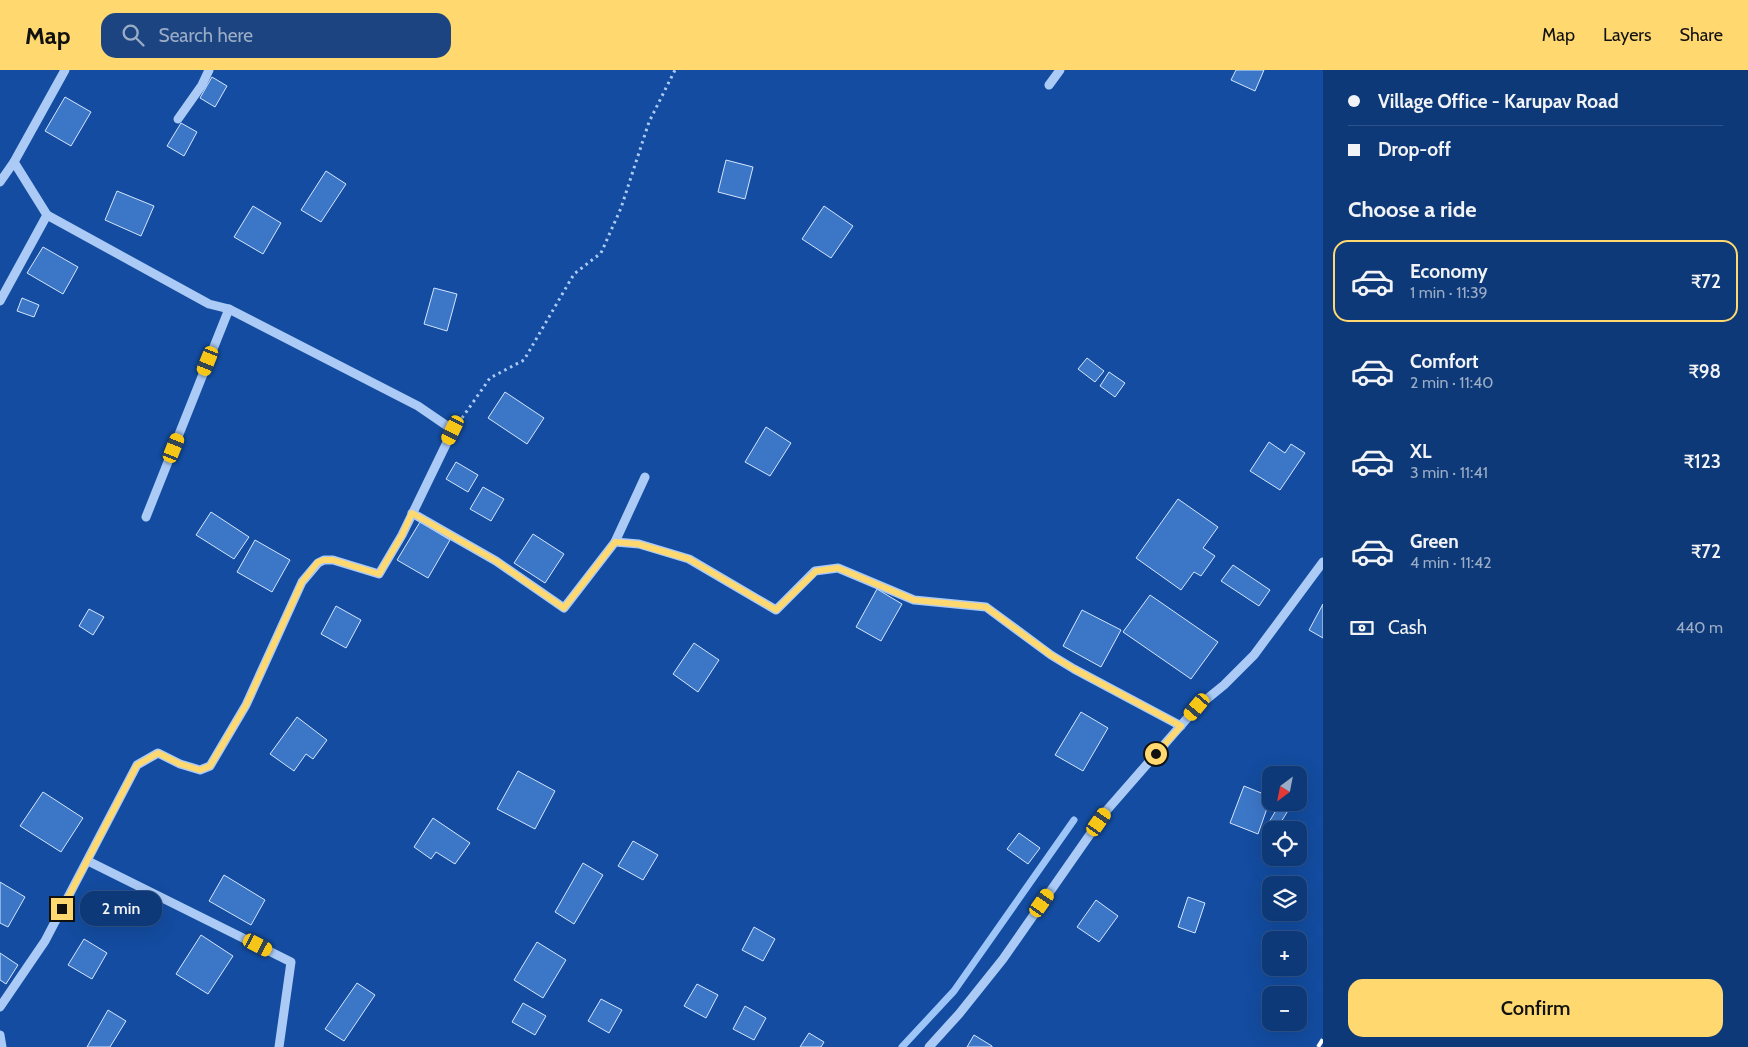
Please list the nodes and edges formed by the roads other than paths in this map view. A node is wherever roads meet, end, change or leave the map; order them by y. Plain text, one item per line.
1 (65, 70) edge
2 (209, 70) edge
3 (1060, 70) edge
4 (1049, 85) dead end
5 (178, 119) dead end
6 (14, 162) junction
7 (0, 182) edge
8 (48, 216) junction
9 (0, 301) edge
10 (229, 309) junction
11 (645, 477) dead end
12 (412, 513) junction
13 (146, 518) dead end
14 (615, 542) junction
15 (1323, 562) edge
16 (1181, 726) junction
17 (88, 861) junction
18 (0, 1007) edge
19 (0, 1036) edge
20 (2, 1047) edge
21 (279, 1047) edge
22 (929, 1047) edge

1 - 6 street
2 - 5 street
3 - 4 street
6 - 7 street
6 - 8 street
8 - 9 street
8 - 10 street
10 - 12 street
10 - 13 street
11 - 14 street
12 - 14 street
12 - 17 street
14 - 16 street
15 - 16 street
16 - 22 street
17 - 18 street
17 - 21 street
19 - 20 street

